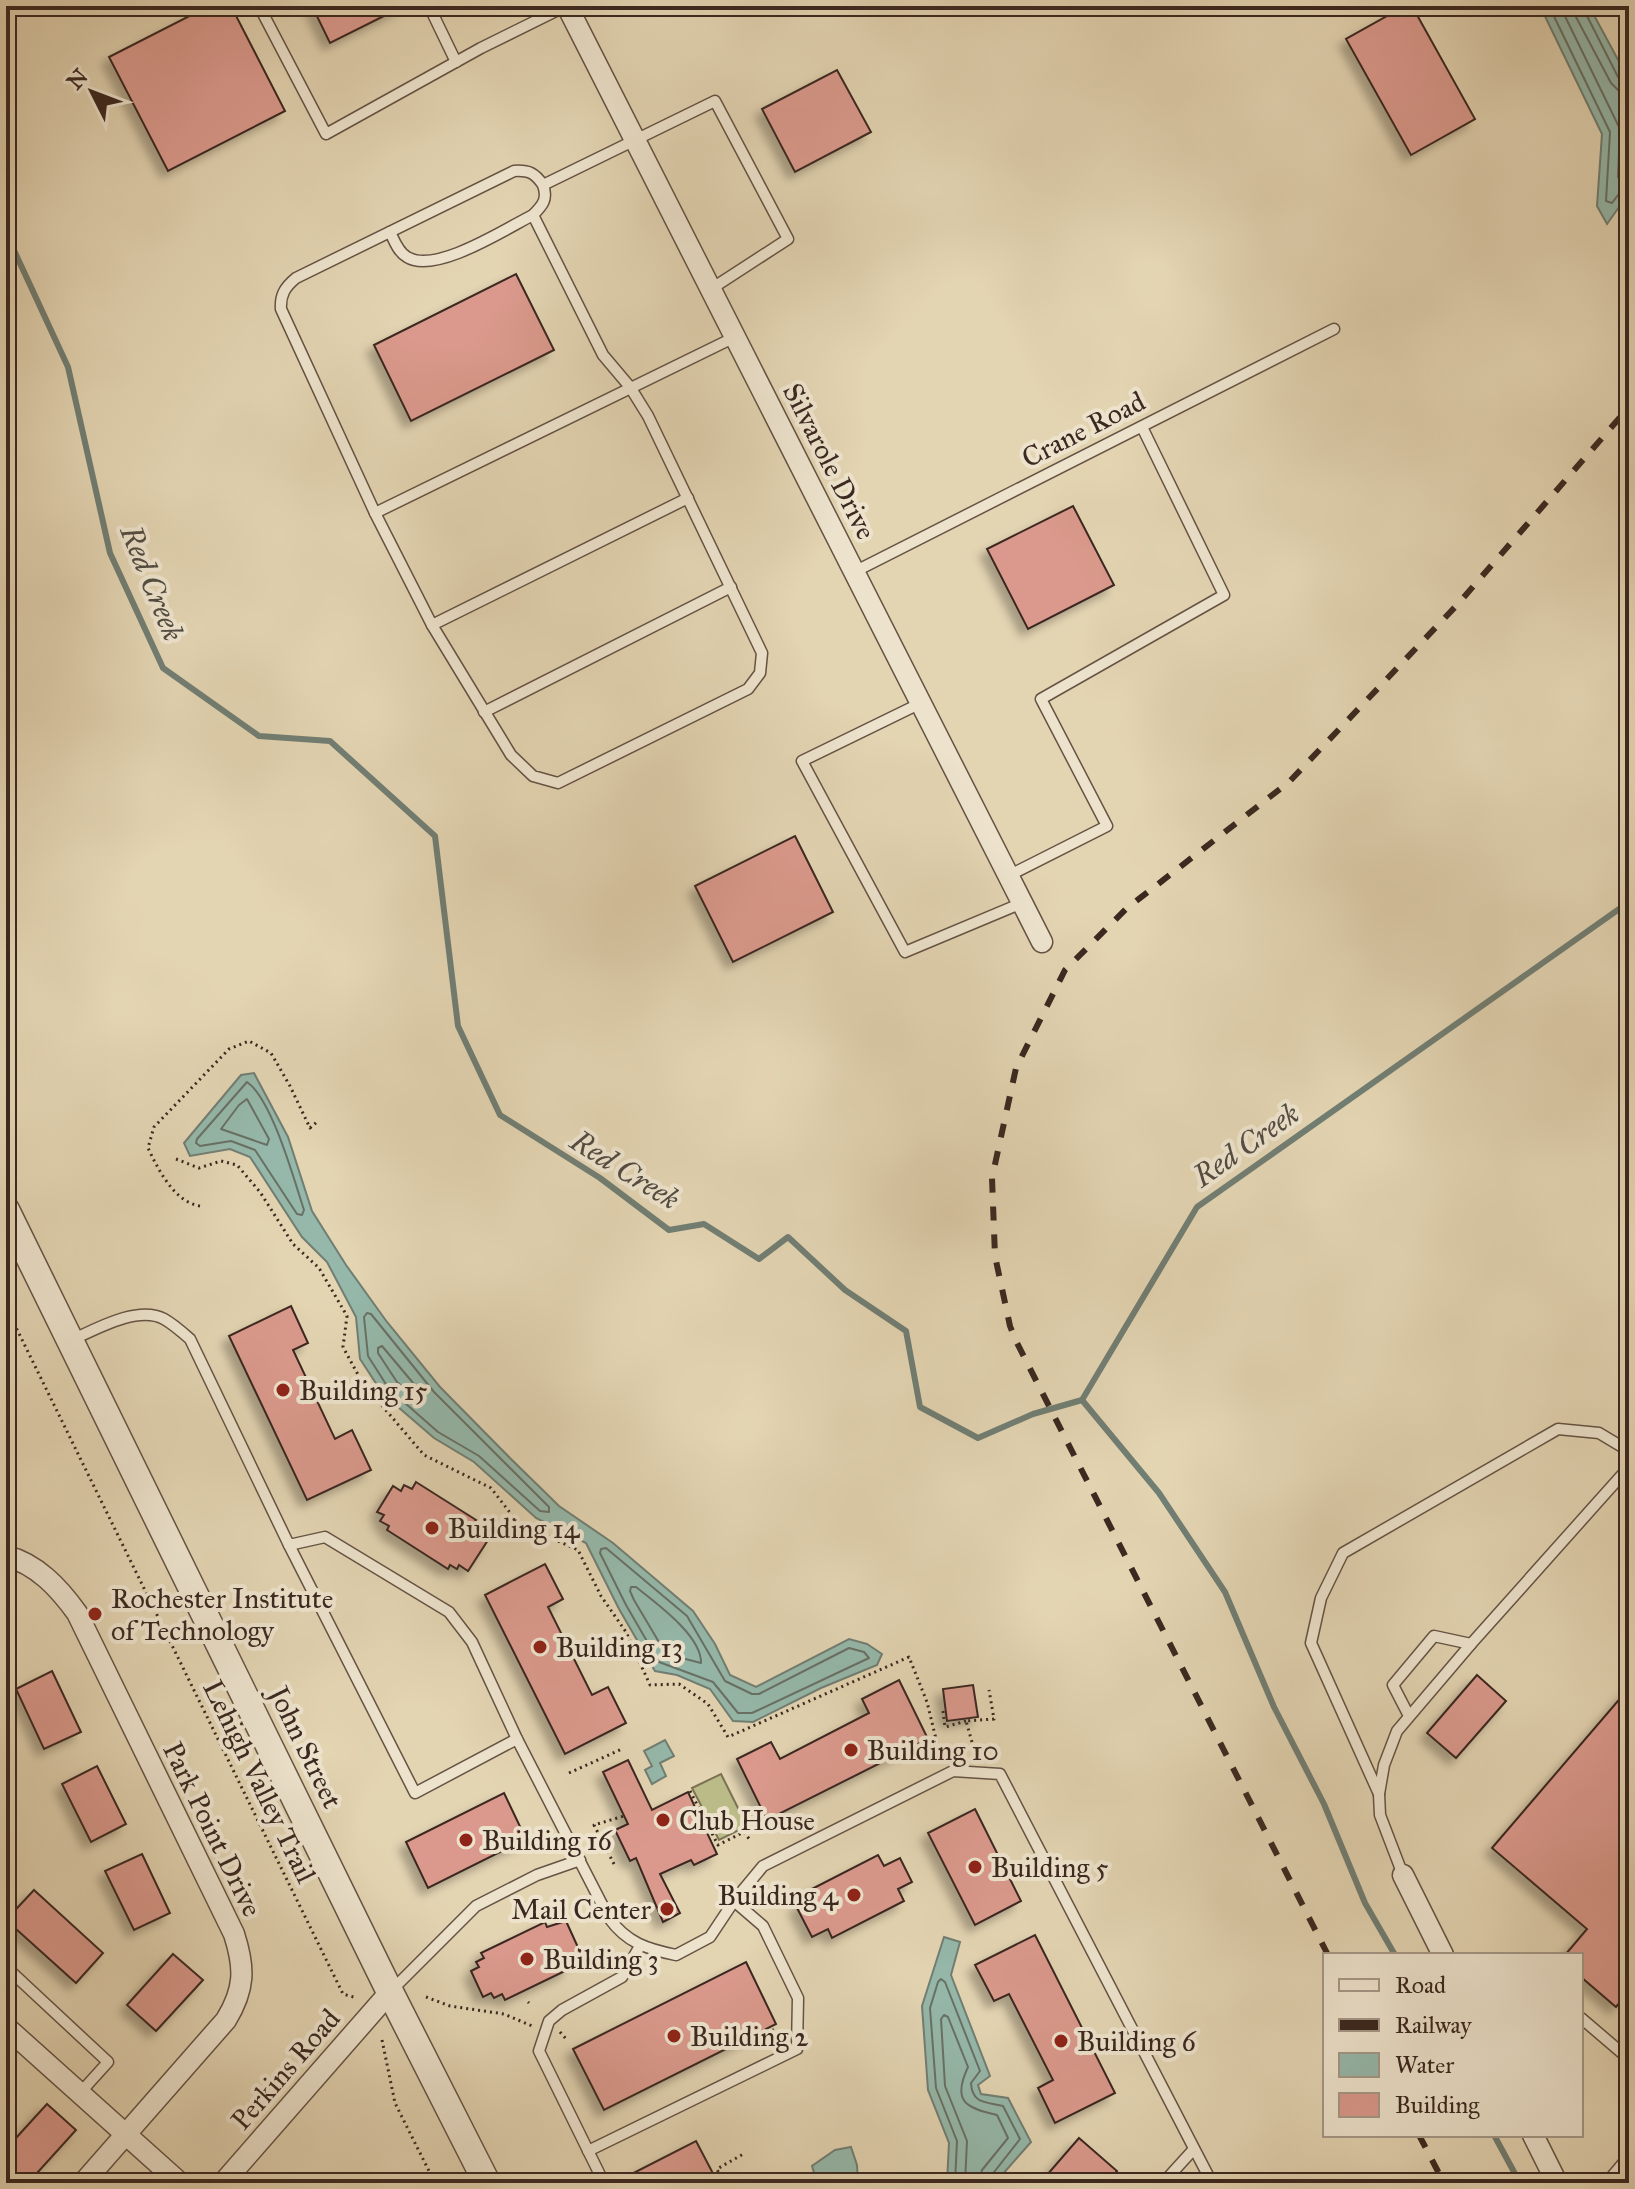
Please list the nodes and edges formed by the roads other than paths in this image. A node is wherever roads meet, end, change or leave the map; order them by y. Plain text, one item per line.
1 (259, 6) edge
2 (429, 6) edge
3 (567, 6) edge
4 (456, 62) junction
5 (635, 139) junction
6 (543, 185) junction
7 (533, 215) junction
8 (390, 232) junction
9 (711, 289) junction
10 (1334, 329) dead end
11 (735, 337) junction
12 (630, 387) junction
13 (1142, 427) junction
14 (688, 498) junction
15 (375, 513) junction
16 (854, 572) junction
17 (731, 587) junction
18 (432, 625) junction
19 (921, 703) junction
20 (484, 712) junction
21 (1010, 875) junction
22 (1022, 903) junction
23 (1042, 942) dead end
24 (6, 1210) edge
25 (70, 1341) junction
26 (1629, 1451) edge
27 (1629, 1467) edge
28 (289, 1545) junction
29 (6, 1556) edge
30 (1471, 1644) junction
31 (1409, 1716) junction
32 (517, 1739) junction
33 (1379, 1794) junction
34 (580, 1860) junction
35 (1403, 1875) joint
36 (734, 1901) junction
37 (640, 1946) junction
38 (1442, 1953) edge
39 (6, 1967) edge
40 (390, 1992) junction
41 (1583, 2020) edge
42 (6, 2027) edge
43 (1629, 2059) edge
44 (80, 2093) junction
45 (126, 2135) junction
46 (1534, 2137) edge
47 (1193, 2150) junction
48 (588, 2151) junction
49 (1629, 2164) edge
50 (226, 2182) edge
51 (83, 2183) edge
52 (180, 2183) edge
53 (487, 2183) edge
54 (604, 2183) edge
55 (1163, 2183) edge
56 (1212, 2183) edge
57 (1557, 2183) edge
58 (1613, 2183) edge

1 - 4 lane
2 - 4 lane
3 - 4 lane
3 - 5 street, Silvarole Drive
5 - 6 lane
5 - 9 street, Silvarole Drive
5 - 9 lane
6 - 7 lane
6 - 8 lane
7 - 8 lane
7 - 12 lane
8 - 15 lane
9 - 11 street, Silvarole Drive
10 - 13 lane, Crane Road
11 - 12 lane
11 - 16 street, Silvarole Drive
12 - 14 lane
12 - 15 lane
13 - 16 lane, Crane Road
13 - 21 lane
14 - 17 lane
14 - 18 lane
15 - 18 lane
16 - 19 street, Silvarole Drive
17 - 20 lane
17 - 20 lane
18 - 20 lane
19 - 21 street, Silvarole Drive
19 - 22 lane
21 - 22 street, Silvarole Drive
22 - 23 street, Silvarole Drive
24 - 25 street, John Street
25 - 28 lane
25 - 40 street, John Street
26 - 33 lane
27 - 30 lane
28 - 32 lane
28 - 32 lane
29 - 45 street, Park Point Drive
30 - 31 lane
30 - 31 lane
31 - 33 lane
32 - 34 lane
33 - 35 lane
34 - 37 lane
34 - 40 lane
35 - 38 street
36 - 37 lane
36 - 47 lane
36 - 48 lane
37 - 48 lane
39 - 44 lane
40 - 50 street, Perkins Road
40 - 53 street, John Street
41 - 43 lane
42 - 44 street
44 - 45 street
45 - 51 street, Park Point Drive
45 - 52 street
46 - 57 street
47 - 55 lane
47 - 56 lane
48 - 54 lane
49 - 58 street

